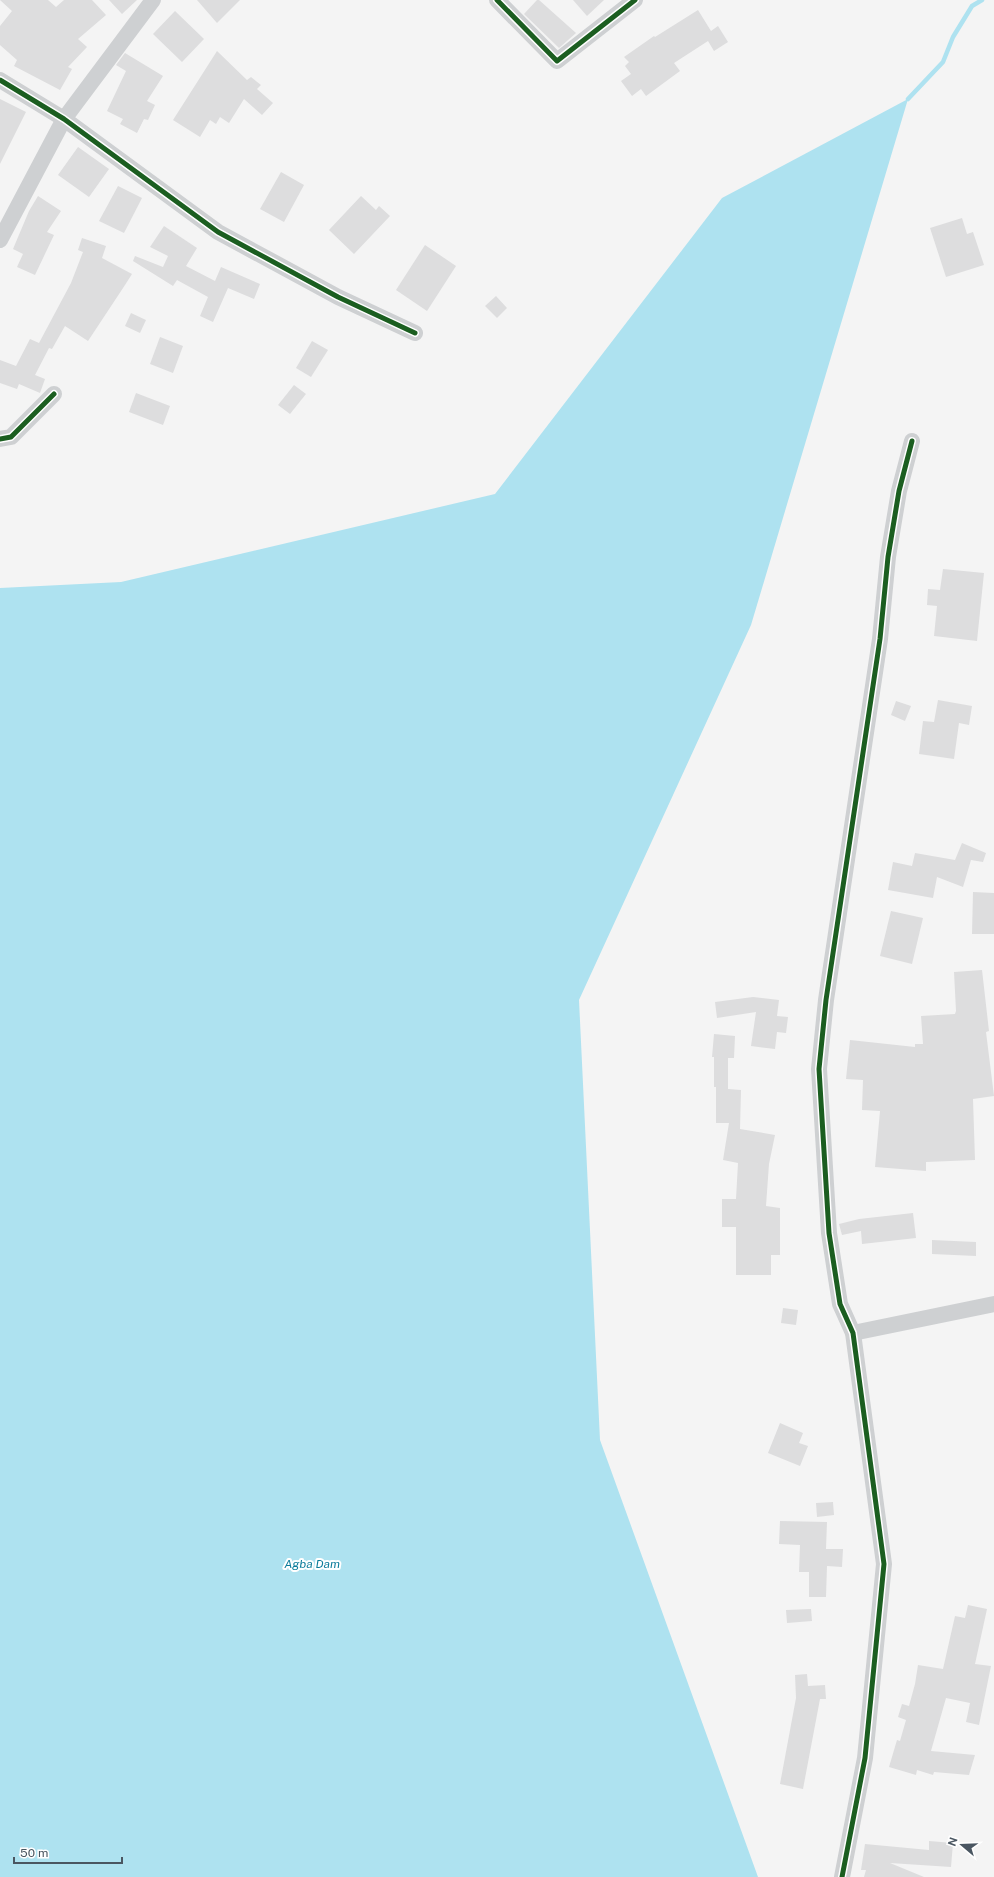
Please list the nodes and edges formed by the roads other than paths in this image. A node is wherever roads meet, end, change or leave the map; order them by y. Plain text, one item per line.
1 (153, 0) edge
2 (497, 0) edge
3 (636, 0) edge
4 (0, 80) edge
5 (64, 118) junction
6 (0, 240) edge
7 (414, 333) dead end
8 (54, 394) dead end
9 (0, 439) edge
10 (912, 441) dead end
11 (994, 1304) edge
12 (853, 1334) junction
13 (842, 1877) edge

1 - 5 street
2 - 3 street
4 - 5 street
5 - 6 street
5 - 7 street
8 - 9 street
10 - 12 street
11 - 12 street
12 - 13 street

